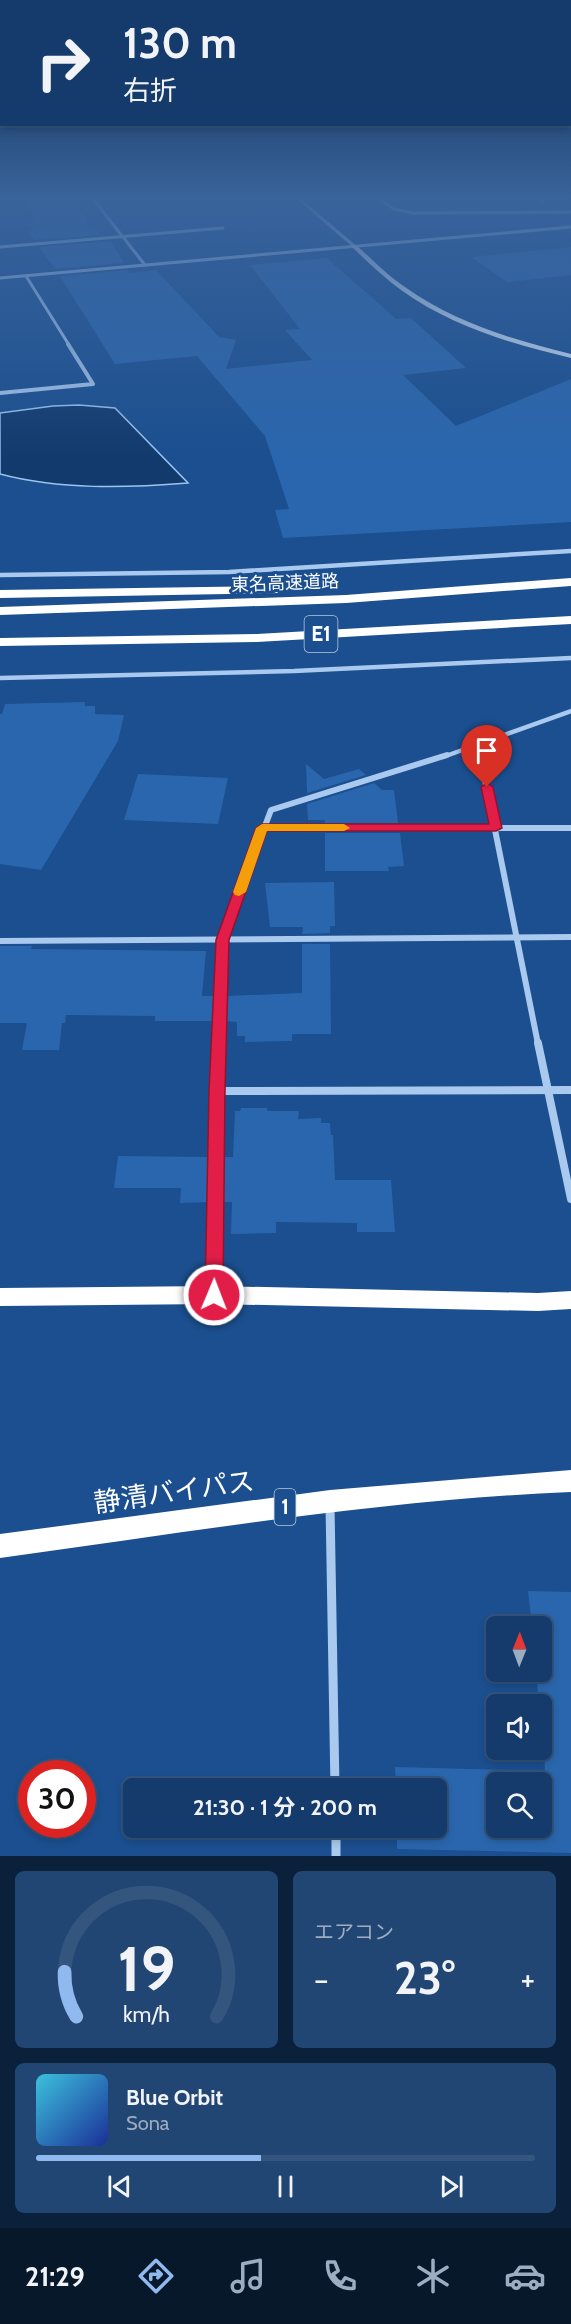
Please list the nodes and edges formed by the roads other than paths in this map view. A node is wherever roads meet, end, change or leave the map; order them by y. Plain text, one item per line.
1 (32, 286) edge
2 (400, 286) edge
3 (571, 356) edge
4 (0, 393) edge
5 (571, 551) edge
6 (0, 575) edge
7 (571, 582) edge
8 (0, 594) edge
9 (346, 599) junction
10 (0, 611) edge
11 (571, 620) edge
12 (0, 642) edge
13 (571, 658) edge
14 (0, 678) edge
15 (571, 711) edge
16 (478, 746) junction
17 (262, 828) junction
18 (496, 828) junction
19 (571, 828) edge
20 (571, 937) edge
21 (517, 938) junction
22 (222, 940) junction
23 (0, 941) edge
24 (545, 1089) junction
25 (571, 1090) edge
26 (217, 1091) junction
27 (571, 1198) edge
28 (214, 1295) junction
29 (0, 1297) edge
30 (571, 1300) edge
31 (571, 1481) edge
32 (330, 1501) junction
33 (0, 1546) edge
34 (335, 1778) edge
35 (336, 1838) edge
36 (336, 1856) edge

1 - 4 street
2 - 3 street
5 - 6 street
7 - 9 highway, 東名高速道路 / E1
8 - 9 highway
9 - 10 highway, 東名高速道路 / E1
11 - 12 highway, E1
13 - 14 street
15 - 16 street
16 - 17 street
16 - 18 street
17 - 18 street
17 - 22 street
18 - 19 street
18 - 21 street
20 - 21 street
21 - 22 street
21 - 24 street
22 - 23 street
22 - 26 street
24 - 25 street
24 - 26 street
24 - 27 street
26 - 28 street
28 - 29 highway
28 - 30 highway
31 - 32 highway, 静清バイパス / 1
32 - 33 highway, 静清バイパス / 1
32 - 34 street
35 - 36 street

